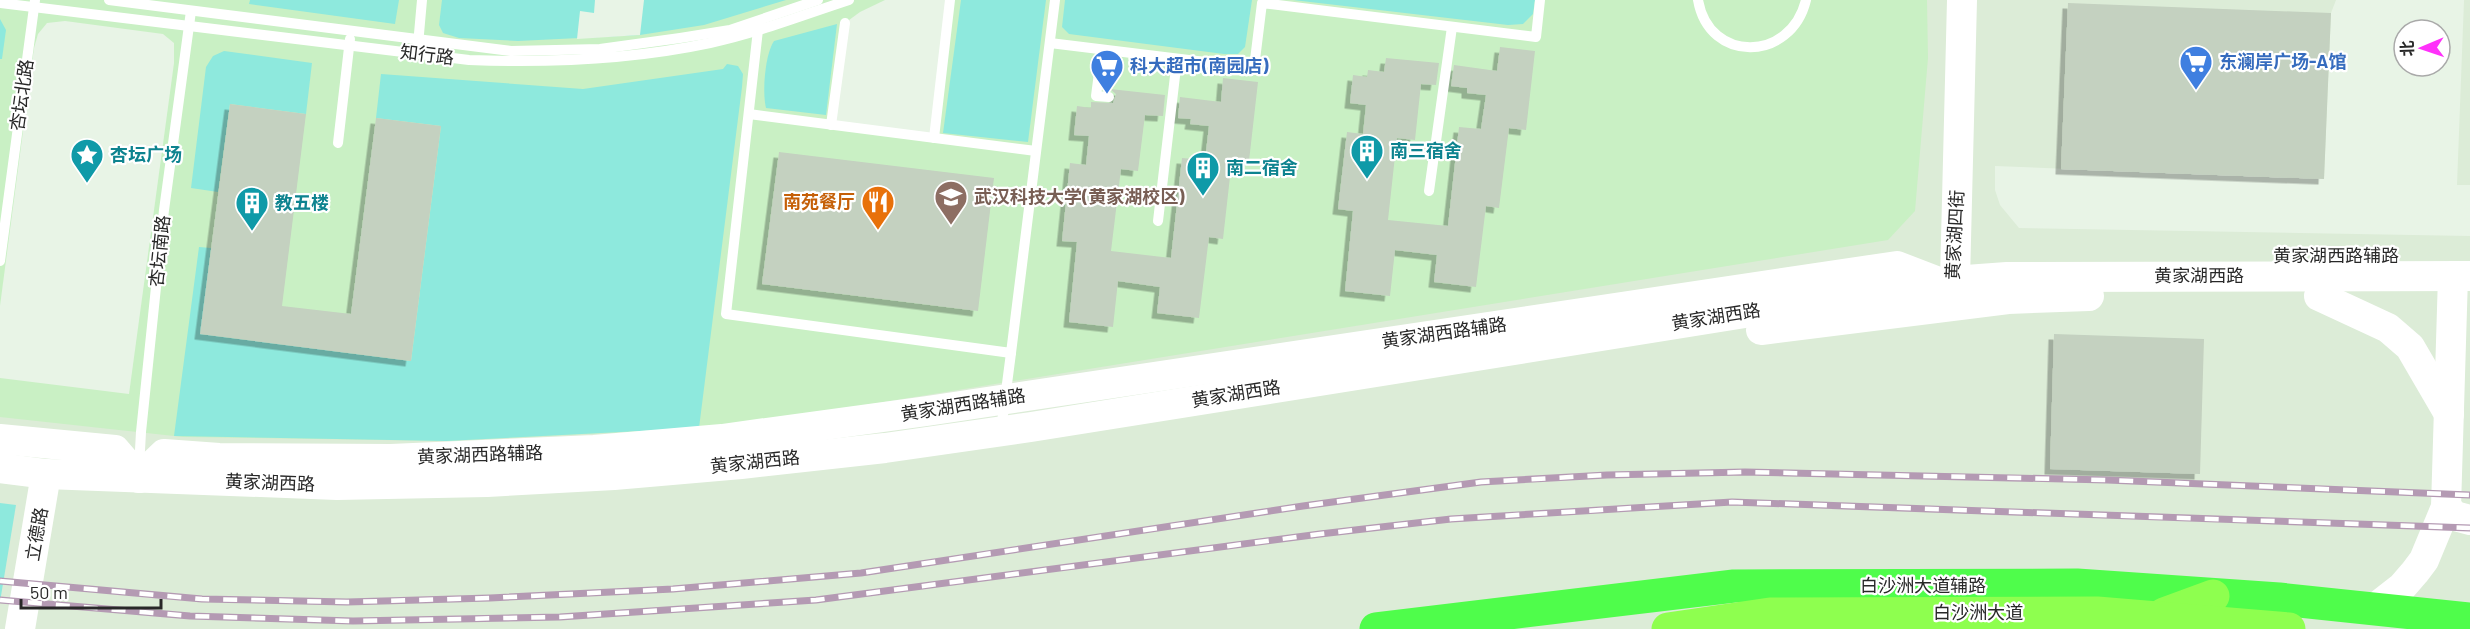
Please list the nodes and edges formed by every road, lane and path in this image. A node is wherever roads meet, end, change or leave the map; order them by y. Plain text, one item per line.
1 (109, 0) edge
2 (422, 0) edge
3 (818, 0) edge
4 (849, 0) edge
5 (950, 0) edge
6 (1055, 0) edge
7 (1540, 0) edge
8 (1698, 0) edge
9 (1806, 0) edge
10 (1945, 0) edge
11 (1962, 0) edge
12 (0, 3) edge
13 (34, 4) edge
14 (191, 10) junction
15 (845, 23) dead end
16 (758, 25) junction
17 (188, 27) junction
18 (1452, 27) junction
19 (351, 31) junction
20 (418, 40) junction
21 (1050, 43) junction
22 (349, 46) junction
23 (1102, 50) junction
24 (417, 54) junction
25 (1177, 59) junction
26 (1109, 98) dead end
27 (749, 114) junction
28 (831, 125) junction
29 (934, 138) junction
30 (338, 143) dead end
31 (1036, 151) junction
32 (1429, 192) dead end
33 (1158, 221) dead end
34 (0, 261) edge
35 (2463, 280) edge
36 (1947, 290) junction
37 (2319, 296) junction
38 (1011, 353) junction
39 (1005, 398) junction
40 (2449, 414) junction
41 (1001, 431) junction
42 (0, 439) edge
43 (0, 468) edge
44 (46, 482) junction
45 (0, 484) edge
46 (139, 485) junction
47 (2458, 513) edge
48 (2213, 596) junction
49 (2375, 608) junction
50 (2154, 618) junction
51 (2470, 619) edge
52 (1674, 628) edge
53 (2275, 628) edge
54 (20, 629) edge
55 (1376, 629) edge
56 (1753, 629) edge

1 - 14 lane, 知行路
2 - 20 lane
3 - 16 lane, 知行路
4 - 16 lane, 知行路
5 - 29 lane
6 - 21 lane
7 - 18 lane
8 - 9 lane
10 - 36 main road, 黄家湖四街
11 - 36 main road, 黄家湖四街
12 - 13 lane, 知行路
13 - 17 lane, 知行路
13 - 34 lane, 杏坛北路
14 - 17 lane, 杏坛南路
14 - 19 lane, 知行路
15 - 28 lane
16 - 20 lane, 知行路
16 - 24 lane, 知行路
16 - 27 lane
17 - 22 lane, 知行路
17 - 46 lane, 杏坛南路
18 - 25 lane
18 - 32 lane
19 - 20 lane, 知行路
19 - 22 lane
20 - 24 lane
21 - 23 lane
21 - 31 lane
22 - 24 lane, 知行路
22 - 30 lane
23 - 25 lane
23 - 26 lane
25 - 33 lane
27 - 28 lane
27 - 38 lane
28 - 29 lane
29 - 31 lane
31 - 38 lane
35 - 36 main road, 黄家湖西路辅路
35 - 37 main road, 黄家湖西路
35 - 40 main road
36 - 37 main road, 黄家湖西路
36 - 39 main road, 黄家湖西路辅路
36 - 41 main road, 黄家湖西路
36 - 46 main road, 黄家湖西路
37 - 40 main road
38 - 39 lane
39 - 41 lane
39 - 46 main road, 黄家湖西路辅路
40 - 47 main road
41 - 46 main road, 黄家湖西路
42 - 46 main road
43 - 44 main road, 黄家湖西路
44 - 45 main road, 黄家湖西路
44 - 46 main road, 黄家湖西路
44 - 54 main road, 立德路
47 - 49 main road
48 - 49 main road, 白沙洲大道辅路
48 - 50 highway
48 - 55 main road, 白沙洲大道辅路
49 - 51 main road, 白沙洲大道辅路
50 - 52 highway, 白沙洲大道
50 - 53 highway, 白沙洲大道
52 - 56 highway

